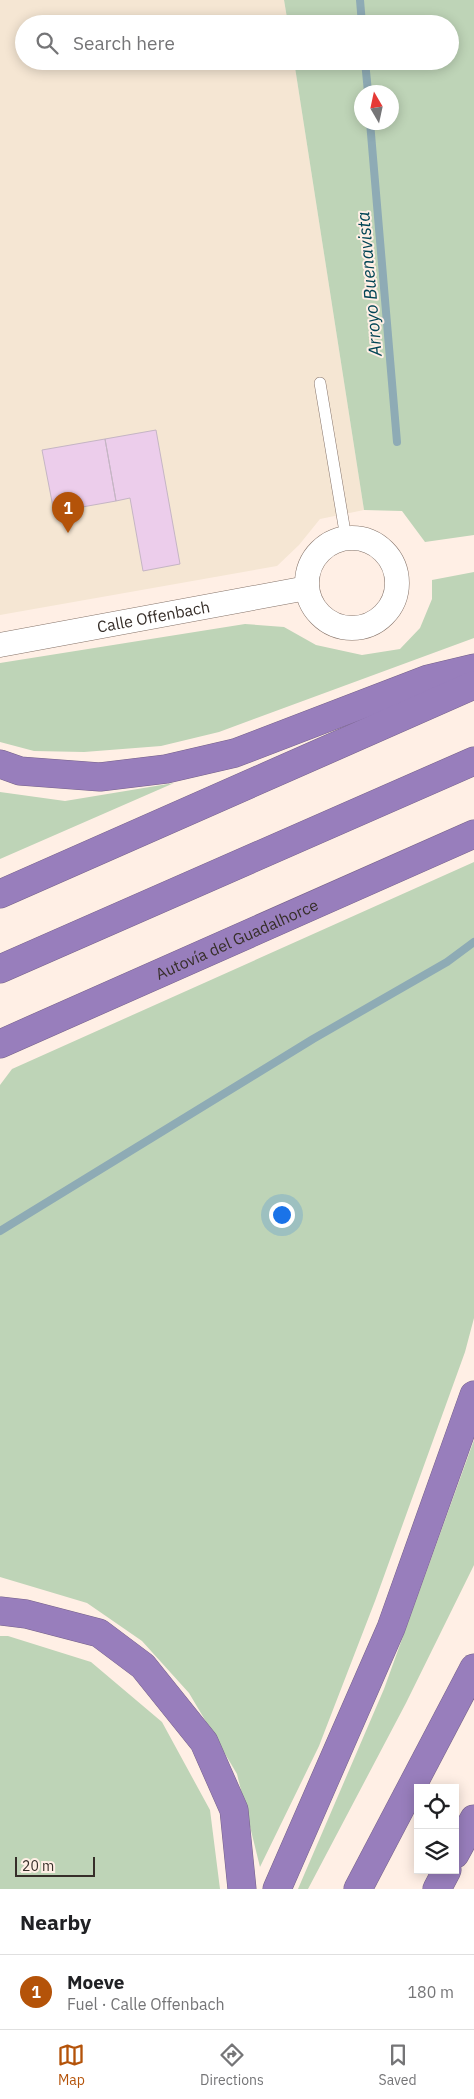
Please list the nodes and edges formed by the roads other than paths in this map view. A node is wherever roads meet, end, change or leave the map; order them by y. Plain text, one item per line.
1 (320, 383) dead end
2 (346, 538) junction
3 (306, 588) junction
4 (0, 645) edge
5 (474, 668) edge
6 (474, 685) edge
7 (474, 761) edge
8 (0, 764) edge
9 (474, 834) edge
10 (0, 894) edge
11 (0, 968) edge
12 (0, 1044) edge
13 (474, 1395) edge
14 (0, 1591) edge
15 (0, 1611) edge
16 (98, 1633) junction
17 (474, 1668) edge
18 (474, 1819) edge
19 (459, 1847) edge
20 (445, 1874) edge
21 (242, 1889) edge
22 (277, 1889) edge
23 (358, 1889) edge
24 (437, 1889) edge

1 - 2 lane
2 - 3 street
2 - 3 street
3 - 4 street, Calle Offenbach
5 - 8 highway
6 - 10 highway
7 - 11 highway
9 - 12 highway, Autovía del Guadalhorce
13 - 22 highway
14 - 16 highway
15 - 16 highway
16 - 21 highway
17 - 23 highway
18 - 19 highway
20 - 24 highway

